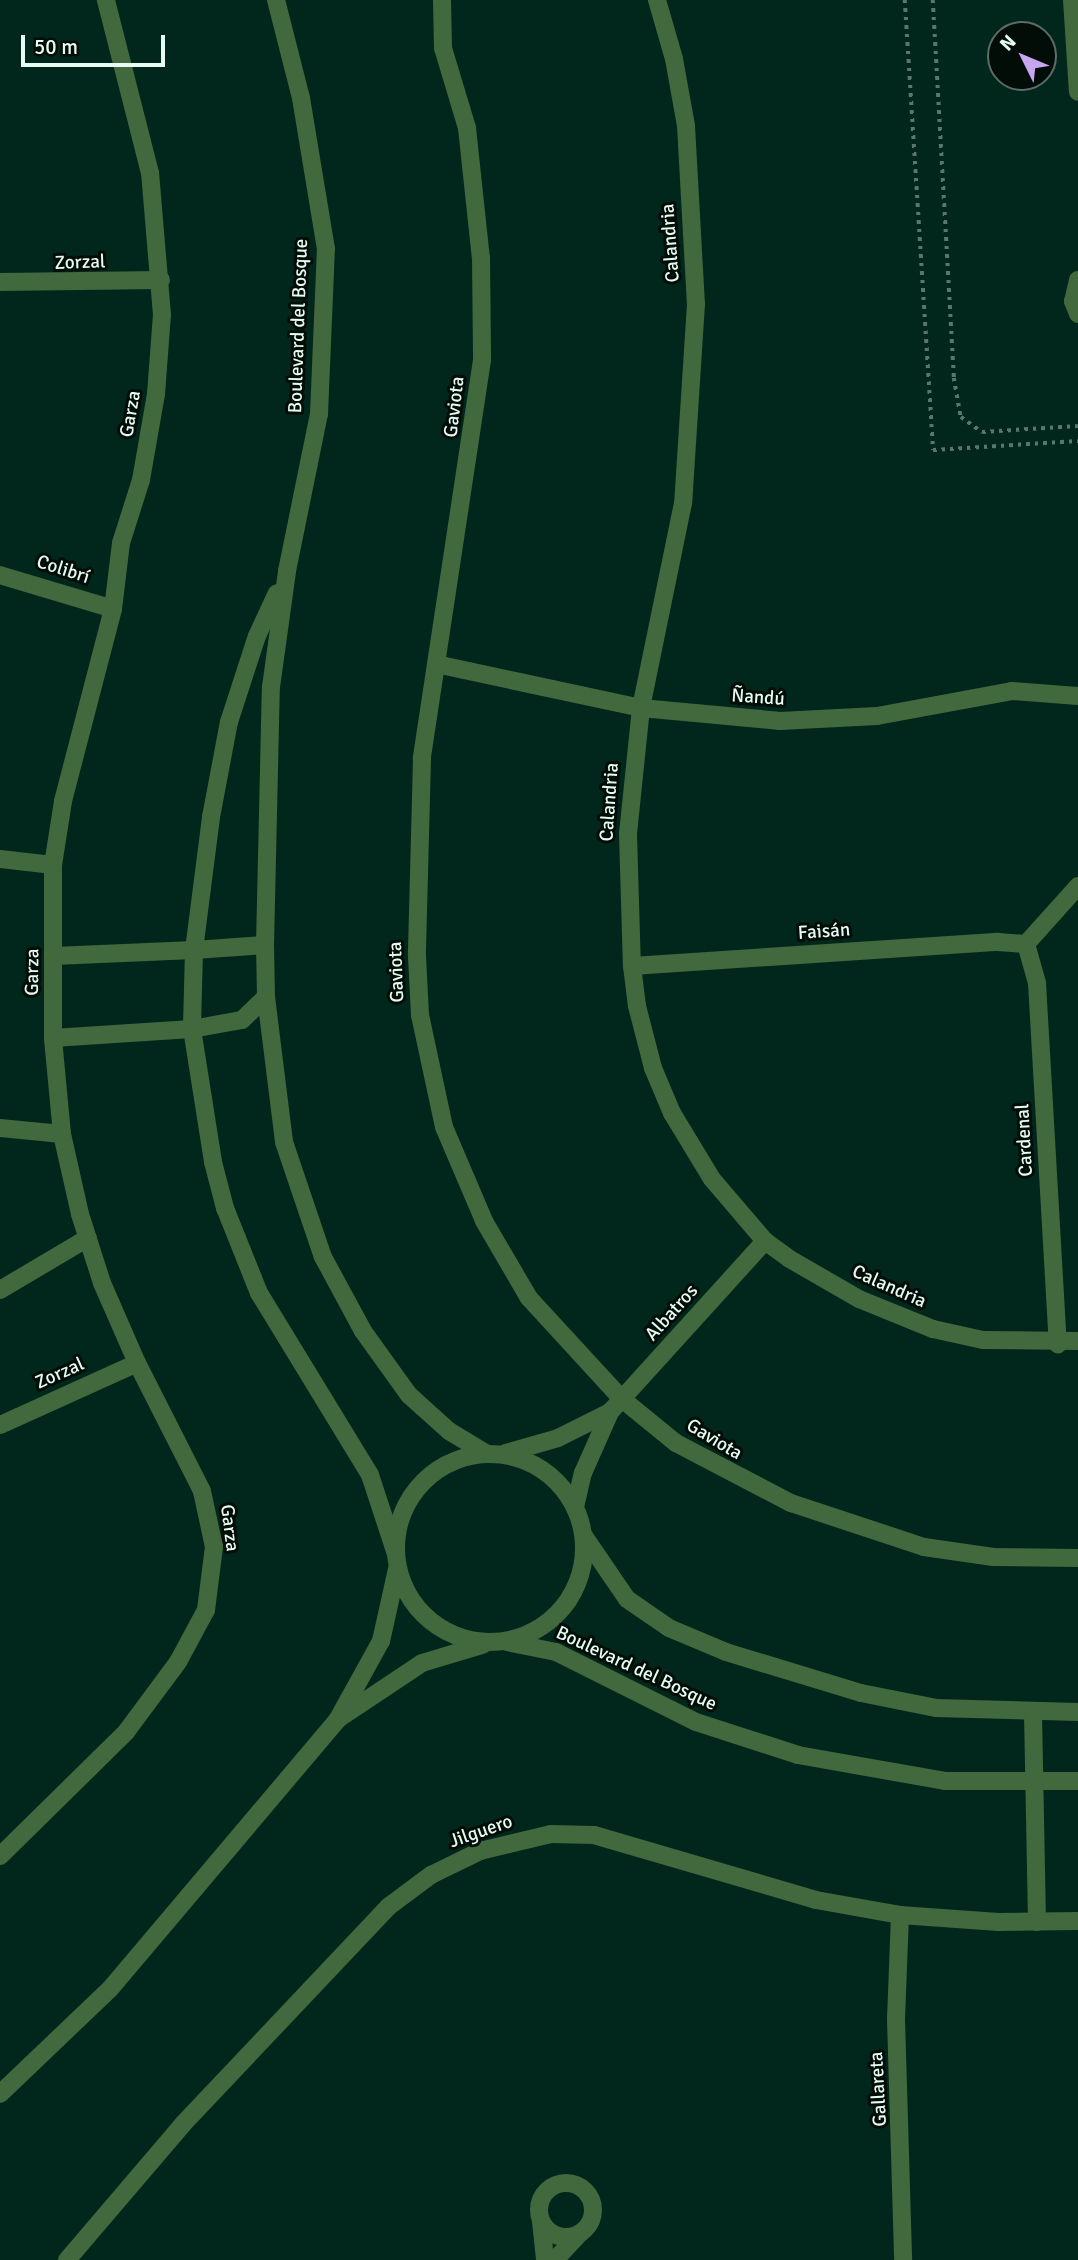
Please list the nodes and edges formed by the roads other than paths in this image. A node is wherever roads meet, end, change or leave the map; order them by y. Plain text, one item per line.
1 (106, 0) edge
2 (276, 0) edge
3 (442, 0) edge
4 (657, 0) edge
5 (1072, 0) edge
6 (1078, 92) edge
7 (1078, 280) edge
8 (161, 281) junction
9 (0, 282) edge
10 (1078, 314) edge
11 (287, 571) junction
12 (0, 575) edge
13 (113, 608) junction
14 (436, 664) junction
15 (1078, 696) edge
16 (641, 708) junction
17 (0, 859) edge
18 (53, 864) junction
19 (1078, 886) edge
20 (1023, 943) junction
21 (265, 945) junction
22 (194, 950) junction
23 (54, 956) junction
24 (632, 966) junction
25 (265, 997) junction
26 (192, 1030) junction
27 (53, 1038) junction
28 (0, 1128) edge
29 (62, 1134) junction
30 (88, 1238) junction
31 (765, 1241) junction
32 (0, 1290) edge
33 (1078, 1341) edge
34 (1058, 1344) junction
35 (137, 1363) junction
36 (616, 1406) junction
37 (0, 1425) edge
38 (495, 1454) junction
39 (575, 1507) junction
40 (584, 1536) junction
41 (1078, 1558) edge
42 (396, 1562) junction
43 (499, 1642) junction
44 (1078, 1712) edge
45 (1033, 1713) junction
46 (338, 1719) junction
47 (1078, 1781) edge
48 (1035, 1783) junction
49 (0, 1856) edge
50 (900, 1915) junction
51 (1037, 1922) junction
52 (1072, 1922) edge
53 (0, 2094) edge
54 (540, 2218) junction
55 (580, 2233) junction
56 (67, 2260) edge
57 (545, 2260) edge
58 (555, 2260) edge
59 (903, 2260) edge

1 - 8 street, Garza
2 - 11 street, Boulevard del Bosque
3 - 14 street, Gaviota
4 - 16 street, Calandria
5 - 6 street
7 - 10 street
8 - 9 street, Zorzal
8 - 13 street, Garza
11 - 21 street, Boulevard del Bosque
11 - 22 street, Boulevard del Bosque
12 - 13 street, Colibrí
13 - 18 street, Garza
14 - 16 street, Ñandú
14 - 36 street, Gaviota
15 - 16 street, Ñandú
16 - 24 street, Calandria
17 - 18 street
18 - 23 street, Garza
19 - 20 street
20 - 24 street, Faisán
20 - 34 street, Cardenal
21 - 22 street
21 - 25 street, Boulevard del Bosque
22 - 23 street
22 - 26 street, Boulevard del Bosque
23 - 27 street, Garza
24 - 31 street, Calandria
25 - 26 street
25 - 38 street
26 - 27 street
26 - 42 street
27 - 29 street, Garza
28 - 29 street
29 - 30 street, Garza
30 - 32 street
30 - 35 street, Garza
31 - 34 street, Calandria
31 - 36 street, Albatros
33 - 34 street, Calandria
35 - 37 street, Zorzal
35 - 49 street, Garza
36 - 38 street
36 - 39 street
36 - 41 street, Gaviota
38 - 39 street
38 - 42 street
39 - 40 street
40 - 43 street
40 - 45 street
42 - 43 street
42 - 46 street
43 - 46 street
43 - 48 street, Boulevard del Bosque
44 - 45 street
45 - 48 street
46 - 53 street
47 - 48 street, Boulevard del Bosque
48 - 51 street
50 - 51 street, Jilguero
50 - 56 street, Jilguero
50 - 59 street, Gallareta
51 - 52 street, Jilguero
54 - 55 street
54 - 55 street
54 - 57 street
55 - 58 street

